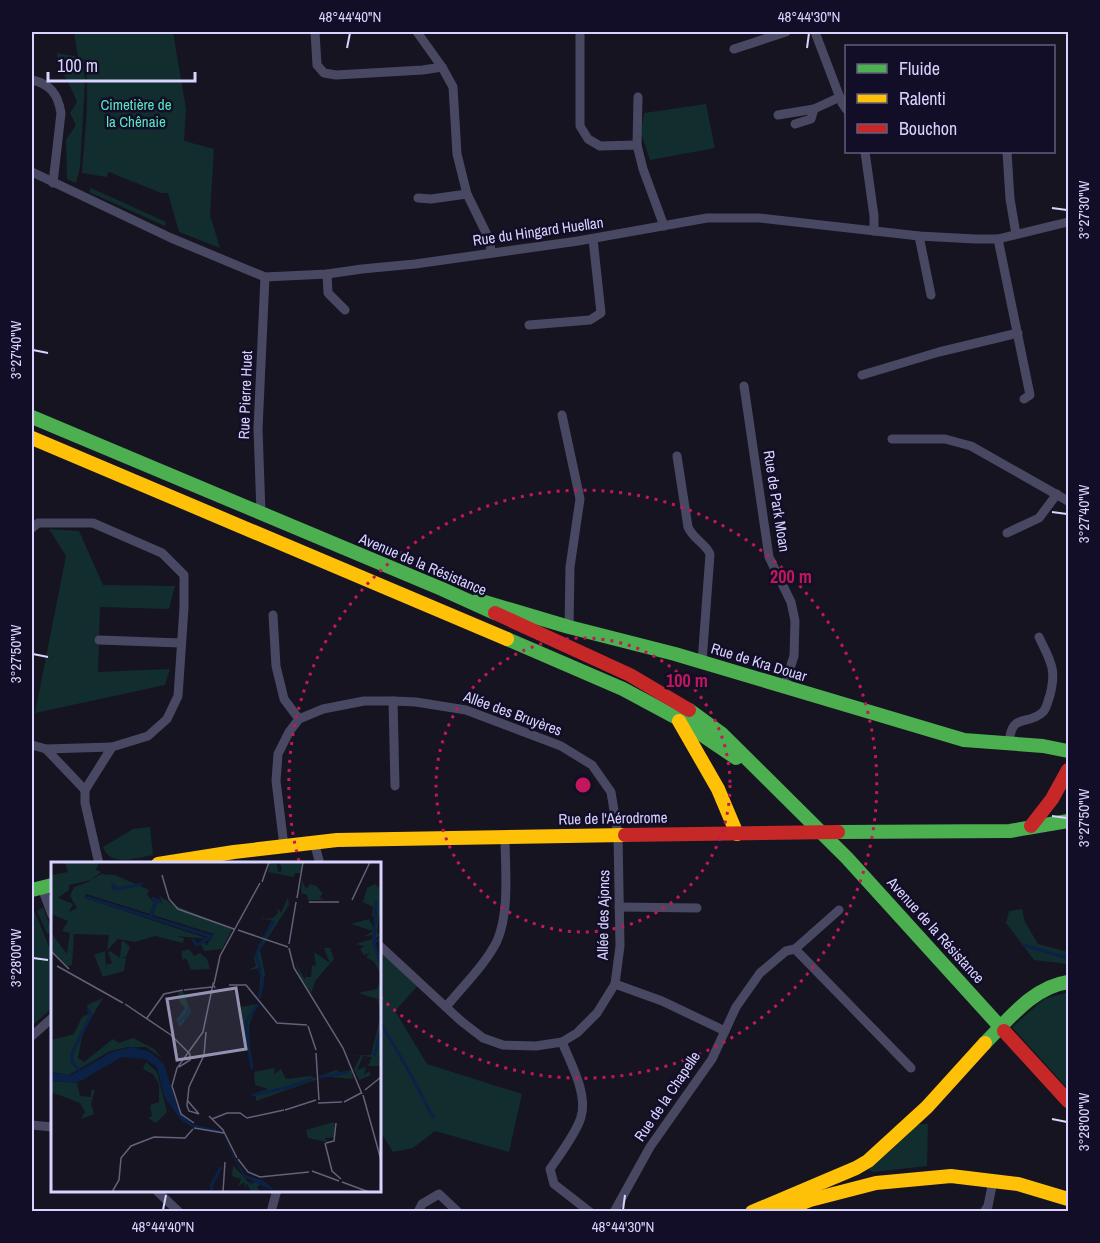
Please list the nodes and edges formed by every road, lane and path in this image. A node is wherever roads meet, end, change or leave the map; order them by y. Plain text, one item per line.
1 (315, 32) edge
2 (417, 32) edge
3 (580, 32) edge
4 (786, 32) edge
5 (816, 32) edge
6 (734, 50) dead end
7 (442, 67) junction
8 (32, 80) edge
9 (638, 97) dead end
10 (840, 97) junction
11 (845, 107) edge
12 (814, 109) junction
13 (778, 115) dead end
14 (795, 124) dead end
15 (637, 145) junction
16 (865, 153) edge
17 (1006, 153) edge
18 (32, 172) edge
19 (53, 183) junction
20 (466, 194) junction
21 (418, 198) dead end
22 (1068, 222) edge
23 (664, 226) junction
24 (874, 231) junction
25 (1016, 234) junction
26 (919, 236) junction
27 (998, 238) junction
28 (593, 239) junction
29 (491, 253) junction
30 (327, 274) junction
31 (265, 277) junction
32 (931, 295) dead end
33 (345, 310) dead end
34 (529, 325) dead end
35 (1018, 333) junction
36 (862, 375) dead end
37 (744, 386) dead end
38 (1024, 399) dead end
39 (562, 415) dead end
40 (32, 417) edge
41 (892, 439) dead end
42 (32, 441) edge
43 (678, 456) dead end
44 (1057, 494) junction
45 (1068, 501) edge
46 (261, 513) junction
47 (32, 528) edge
48 (1007, 532) dead end
49 (442, 589) junction
50 (273, 615) dead end
51 (569, 627) junction
52 (1039, 637) dead end
53 (99, 640) dead end
54 (181, 643) junction
55 (702, 662) junction
56 (784, 687) junction
57 (393, 701) junction
58 (677, 718) junction
59 (299, 719) junction
60 (1009, 744) junction
61 (32, 745) edge
62 (112, 747) junction
63 (46, 749) junction
64 (1068, 751) edge
65 (1068, 770) edge
66 (395, 786) dead end
67 (775, 786) junction
68 (85, 790) junction
69 (1068, 821) edge
70 (1031, 826) junction
71 (737, 834) junction
72 (618, 835) junction
73 (505, 836) junction
74 (314, 843) junction
75 (284, 846) junction
76 (99, 862) edge
77 (172, 862) edge
78 (319, 862) edge
79 (42, 888) edge
80 (619, 907) junction
81 (697, 908) dead end
82 (839, 910) dead end
83 (51, 912) edge
84 (381, 947) edge
85 (795, 949) junction
86 (1068, 982) edge
87 (615, 984) junction
88 (446, 1007) junction
89 (51, 1019) edge
90 (725, 1031) junction
91 (32, 1036) edge
92 (562, 1042) junction
93 (911, 1068) dead end
94 (1068, 1101) edge
95 (32, 1125) edge
96 (51, 1127) edge
97 (870, 1173) junction
98 (993, 1181) junction
99 (157, 1192) edge
100 (277, 1192) edge
101 (1068, 1199) edge
102 (179, 1212) edge
103 (271, 1212) edge
104 (418, 1212) edge
105 (458, 1212) edge
106 (590, 1212) edge
107 (614, 1212) edge
108 (752, 1212) edge
109 (780, 1212) edge
110 (984, 1212) edge

1 - 7 street
2 - 7 street
3 - 15 street
4 - 6 street
5 - 10 street
7 - 20 street
8 - 19 street
9 - 15 street
10 - 11 street
10 - 12 street
12 - 13 street
12 - 14 street
15 - 23 street
16 - 24 street
17 - 25 street
18 - 19 street, Rue du Hingard Huellan
19 - 31 street, Rue du Hingard Huellan
20 - 21 street
20 - 29 street
22 - 25 street, Rue du Hingard Huellan
23 - 24 street, Rue du Hingard Huellan
23 - 28 street, Rue du Hingard Huellan
24 - 26 street, Rue du Hingard Huellan
25 - 27 street, Rue du Hingard Huellan
26 - 27 street, Rue du Hingard Huellan
26 - 32 street
27 - 35 street
28 - 29 street, Rue du Hingard Huellan
28 - 34 street
29 - 30 street, Rue du Hingard Huellan
30 - 31 street, Rue du Hingard Huellan
30 - 33 street
31 - 46 street, Rue Pierre Huet
35 - 36 street
35 - 38 street
37 - 56 street, Rue de Park Moan
39 - 51 street
40 - 46 main road, Avenue de la Résistance
41 - 44 street
42 - 58 main road, Avenue de la Résistance
43 - 55 street
44 - 45 street
44 - 48 street
46 - 49 main road, Avenue de la Résistance
47 - 54 street
49 - 51 main road, Rue de Kra Douar
49 - 67 main road, Avenue de la Résistance
50 - 59 street
51 - 55 main road, Rue de Kra Douar
52 - 60 street
53 - 54 street
54 - 62 street
55 - 56 main road, Rue de Kra Douar
56 - 60 main road, Rue de Kra Douar
57 - 59 street, Allée des Bruyères
57 - 66 street
57 - 72 street, Allée des Bruyères
58 - 67 main road, Avenue de la Résistance
58 - 71 main road
59 - 75 street
60 - 64 main road, Rue de Kra Douar
61 - 63 street
62 - 63 street
62 - 68 street
63 - 68 street
65 - 70 main road
67 - 94 main road, Avenue de la Résistance
68 - 76 street
69 - 70 main road, Rue de l'Aérodrome
70 - 71 main road, Rue de l'Aérodrome
71 - 72 main road, Rue de l'Aérodrome
72 - 73 main road, Rue de l'Aérodrome
72 - 80 street, Allée des Ajoncs
73 - 74 main road, Rue de l'Aérodrome
73 - 88 street
74 - 75 main road, Rue de l'Aérodrome
74 - 78 street
75 - 77 main road, Rue de l'Aérodrome
79 - 83 street
80 - 81 street
80 - 87 street, Allée des Ajoncs
82 - 85 street, Rue de la Chapelle
84 - 88 street, Allée des Ajoncs
85 - 90 street, Rue de la Chapelle
85 - 93 street
86 - 97 main road
87 - 90 street
87 - 92 street, Allée des Ajoncs
88 - 92 street, Allée des Ajoncs
89 - 91 street
90 - 107 street, Rue de la Chapelle
92 - 106 street
95 - 96 street
97 - 98 main road
97 - 108 main road
97 - 109 main road
98 - 101 main road
98 - 110 street
99 - 102 street
100 - 103 street
104 - 105 street

